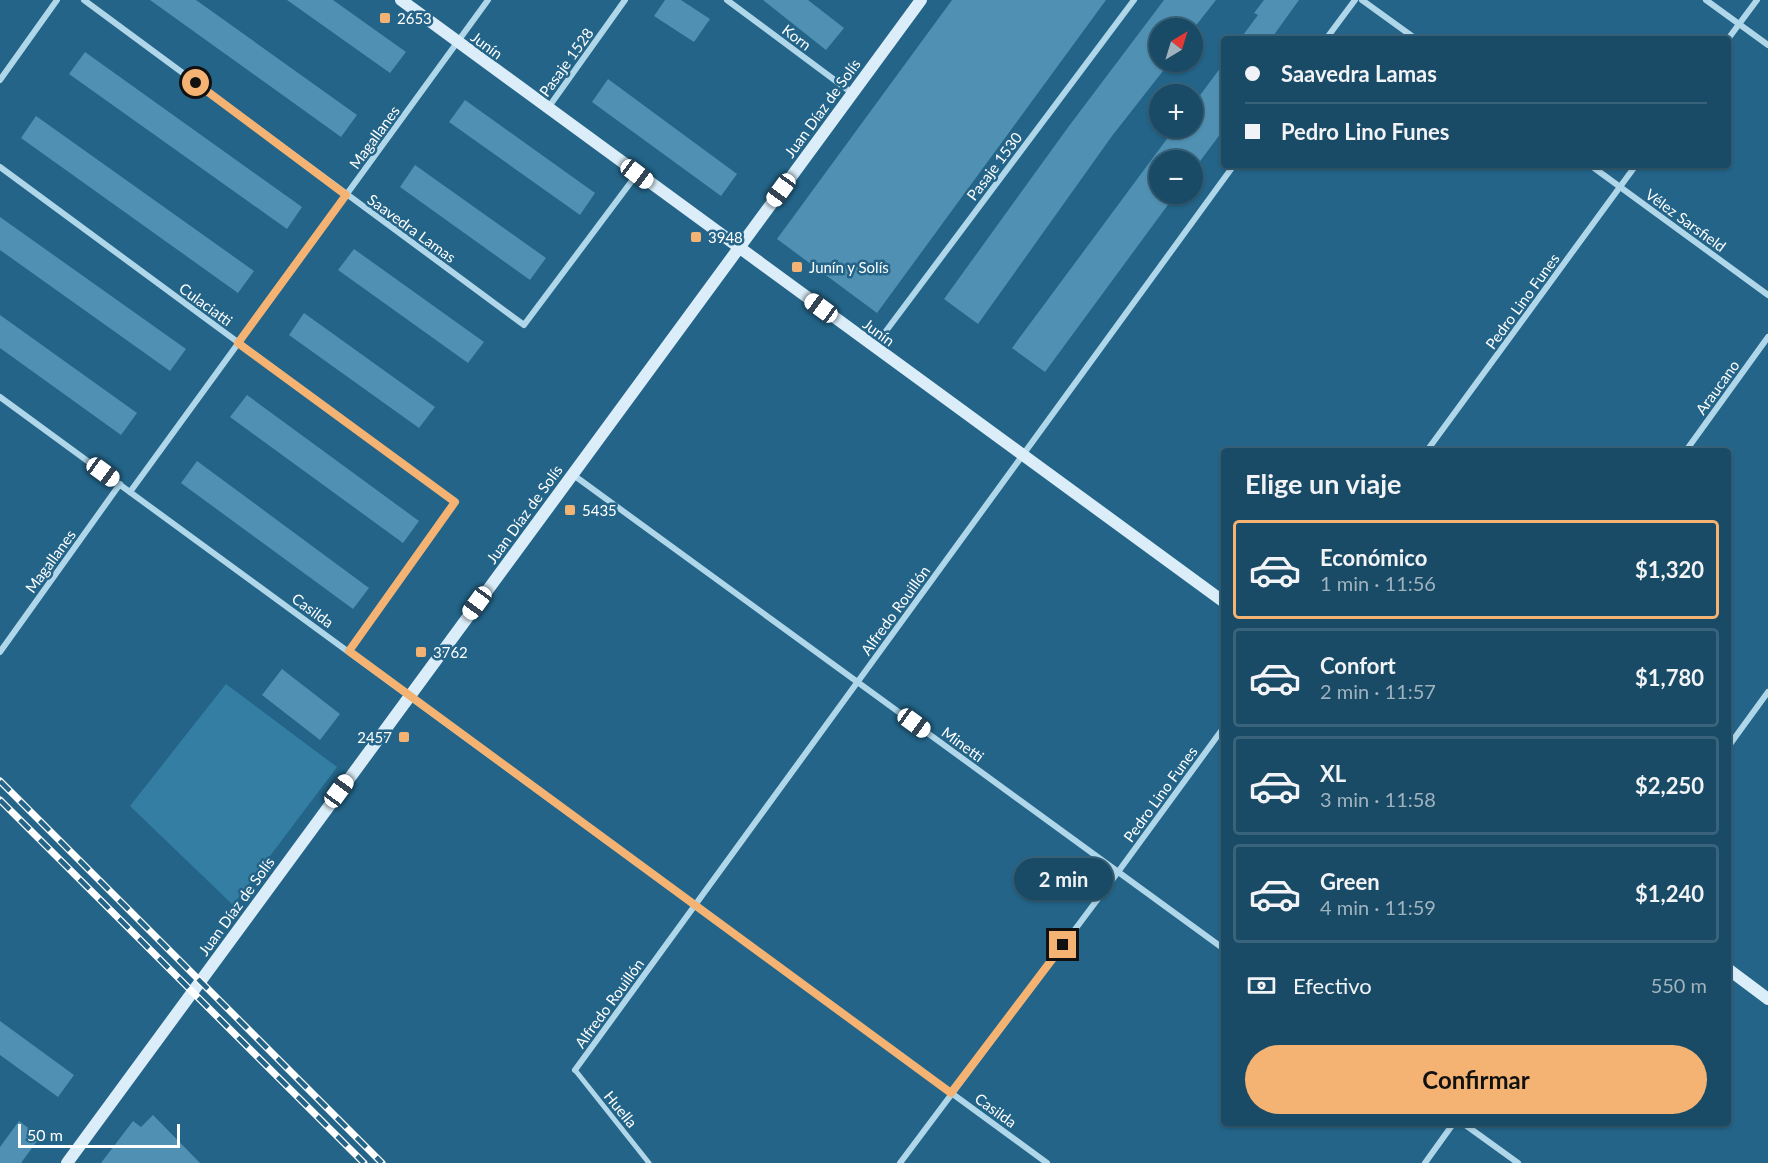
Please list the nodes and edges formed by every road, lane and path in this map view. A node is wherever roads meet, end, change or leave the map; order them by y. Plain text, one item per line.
1 (57, 0) edge
2 (84, 0) edge
3 (401, 0) edge
4 (489, 0) edge
5 (625, 0) edge
6 (727, 0) edge
7 (921, 0) edge
8 (1134, 0) edge
9 (1355, 0) edge
10 (1362, 0) edge
11 (1706, 0) edge
12 (1757, 0) edge
13 (1739, 24) junction
14 (1328, 36) edge
15 (1412, 36) edge
16 (1730, 36) edge
17 (458, 42) junction
18 (1768, 45) edge
19 (0, 80) edge
20 (852, 93) junction
21 (548, 108) junction
22 (0, 167) edge
23 (1232, 168) edge
24 (1594, 168) edge
25 (1634, 168) edge
26 (637, 174) junction
27 (1620, 187) junction
28 (346, 195) junction
29 (738, 248) junction
30 (1768, 295) edge
31 (1768, 337) edge
32 (238, 343) junction
33 (874, 347) junction
34 (0, 397) edge
35 (1429, 448) edge
36 (1688, 448) edge
37 (1023, 455) junction
38 (572, 474) junction
39 (120, 484) junction
40 (130, 492) junction
41 (1221, 600) edge
42 (349, 651) junction
43 (0, 652) edge
44 (858, 682) junction
45 (1768, 692) edge
46 (409, 695) junction
47 (1221, 731) edge
48 (1731, 743) edge
49 (1118, 872) junction
50 (695, 905) junction
51 (1221, 947) edge
52 (1731, 971) edge
53 (1768, 999) edge
54 (575, 1070) joint
55 (951, 1093) junction
56 (1452, 1126) edge
57 (1467, 1126) edge
58 (67, 1163) edge
59 (649, 1163) edge
60 (900, 1163) edge
61 (1047, 1163) edge
62 (1425, 1163) edge
63 (1518, 1163) edge

1 - 19 street
2 - 28 street, Saavedra Lamas
3 - 17 main road, Junín
4 - 17 street, Magallanes
5 - 21 street, Pasaje 1528
6 - 20 street, Korn
7 - 20 main road, Juan Díaz de Solís
8 - 33 street, Pasaje 1530
9 - 14 street
10 - 15 street
11 - 13 street
12 - 13 street
13 - 16 street
13 - 18 street
17 - 21 main road, Junín
17 - 28 street, Magallanes
20 - 29 main road, Juan Díaz de Solís
21 - 26 main road, Junín
22 - 32 street, Culaciatti
23 - 37 street, Alfredo Rouillón
24 - 27 street, Vélez Sarsfield
25 - 27 street, Pedro Lino Funes
26 - 28 street, Saavedra Lamas
26 - 29 main road, Junín
27 - 30 street, Vélez Sarsfield
27 - 35 street, Pedro Lino Funes
28 - 32 street, Magallanes
29 - 33 main road, Junín
29 - 38 main road, Juan Díaz de Solís
31 - 36 street, Araucano
32 - 40 street, Magallanes
32 - 42 street, Culaciatti
33 - 37 main road, Junín
34 - 39 street, Casilda
37 - 41 main road, Junín
37 - 44 street, Alfredo Rouillón
38 - 44 street, Minetti
38 - 46 main road, Juan Díaz de Solís
39 - 40 street, Casilda
39 - 43 street, Magallanes
40 - 42 street, Casilda
42 - 46 street, Casilda
44 - 49 street, Minetti
44 - 50 street, Alfredo Rouillón
45 - 48 street
46 - 50 street, Casilda
46 - 58 main road, Juan Díaz de Solís
47 - 49 street, Pedro Lino Funes
49 - 51 street, Minetti
49 - 55 street, Pedro Lino Funes
50 - 54 street, Alfredo Rouillón
50 - 55 street, Casilda
52 - 53 main road
54 - 59 street, Huella
55 - 60 street, Pedro Lino Funes
55 - 61 street, Casilda
56 - 62 street
57 - 63 street

